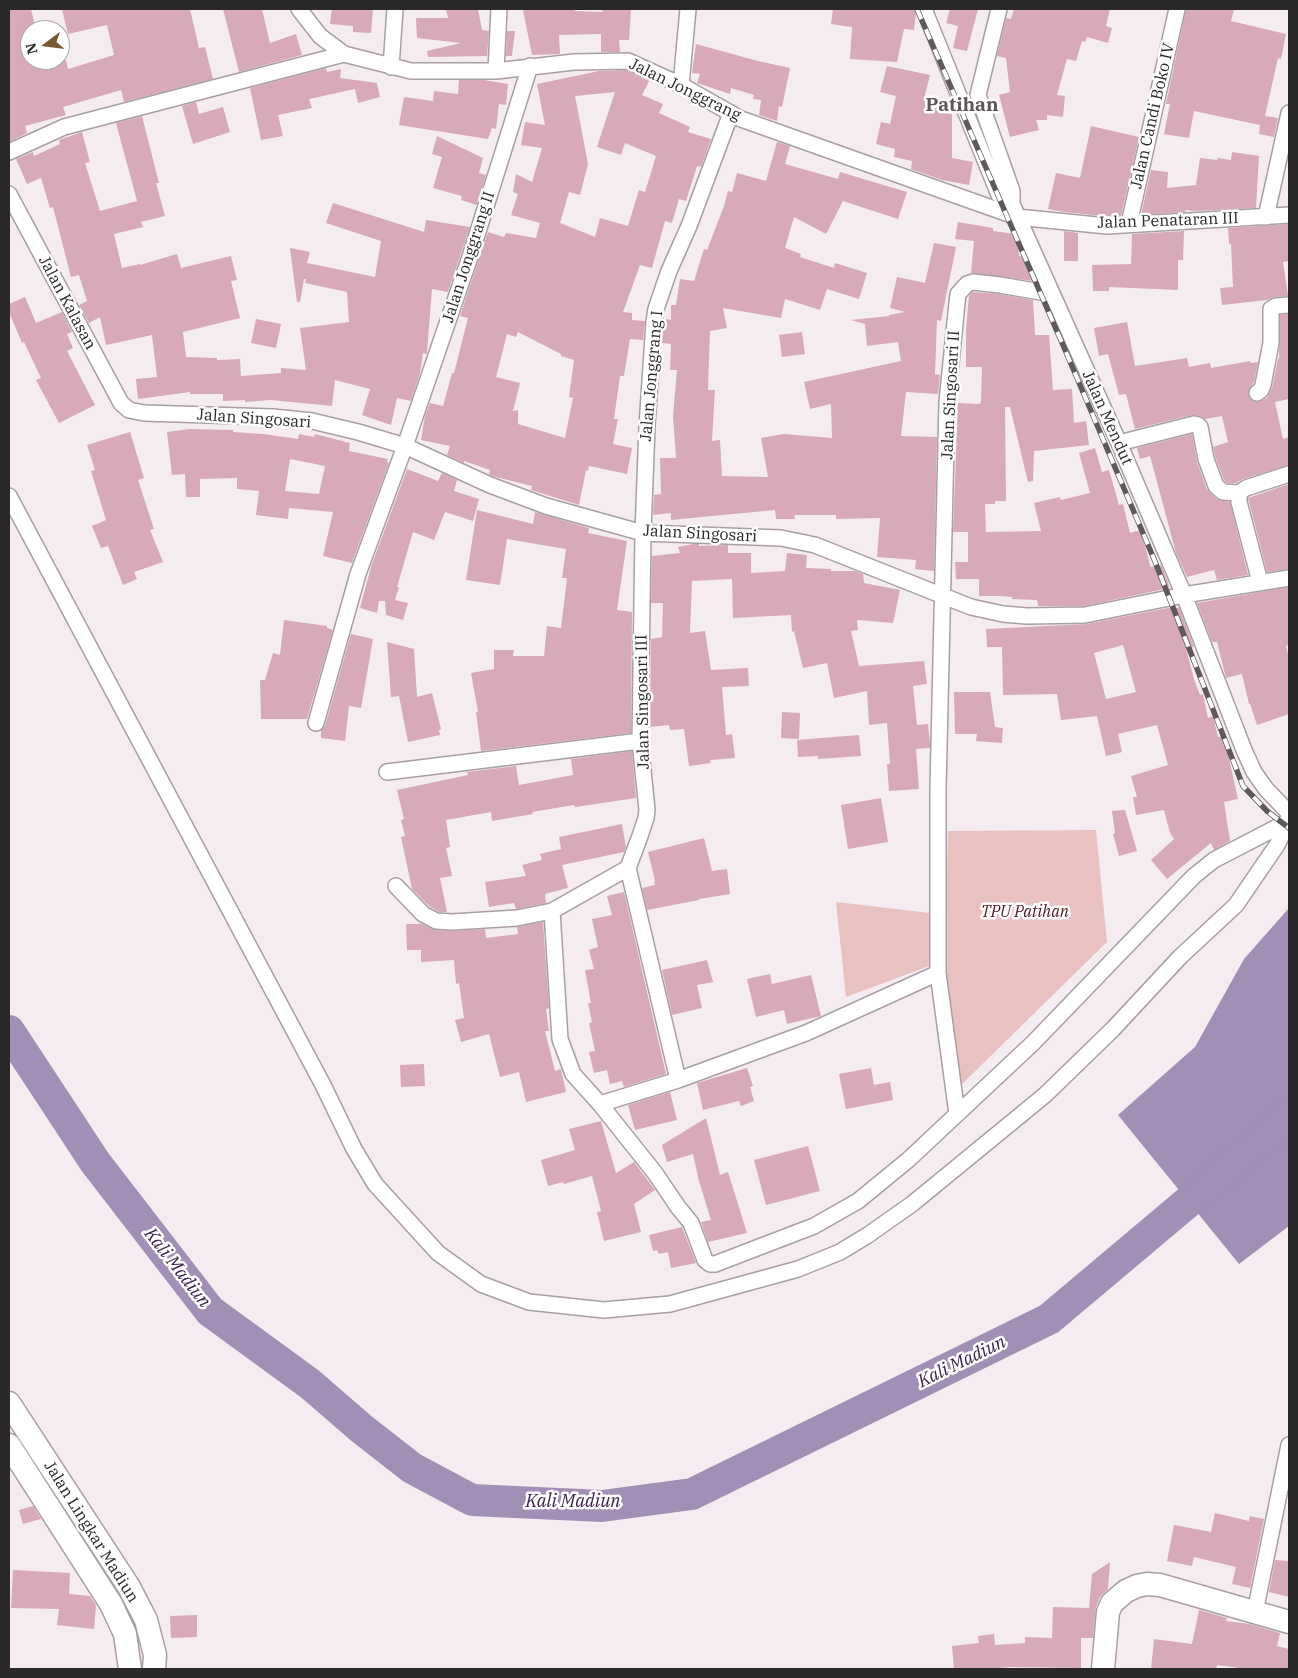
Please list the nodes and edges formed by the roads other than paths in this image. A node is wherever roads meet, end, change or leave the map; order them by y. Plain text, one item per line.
1 (299, 9) edge
2 (395, 9) edge
3 (498, 9) edge
4 (688, 9) edge
5 (924, 9) edge
6 (999, 9) edge
7 (1177, 9) edge
8 (344, 54) junction
9 (530, 66) junction
10 (391, 67) junction
11 (496, 71) junction
12 (681, 85) junction
13 (958, 95) junction
14 (978, 95) junction
15 (731, 113) junction
16 (1289, 113) edge
17 (994, 141) junction
18 (978, 144) junction
19 (9, 152) edge
20 (9, 194) edge
21 (1014, 210) junction
22 (1289, 215) edge
23 (1266, 218) junction
24 (1129, 224) junction
25 (1052, 294) junction
26 (1289, 305) edge
27 (1257, 393) dead end
28 (129, 410) joint
29 (1119, 443) junction
30 (405, 446) junction
31 (1289, 474) edge
32 (1239, 493) junction
33 (9, 496) edge
34 (643, 533) junction
35 (1289, 578) edge
36 (1260, 582) junction
37 (1184, 595) junction
38 (942, 596) junction
39 (316, 723) dead end
40 (640, 741) junction
41 (388, 772) dead end
42 (1289, 819) edge
43 (628, 868) junction
44 (396, 886) dead end
45 (552, 911) junction
46 (938, 973) junction
47 (678, 1080) junction
48 (600, 1104) junction
49 (957, 1114) junction
50 (9, 1403) edge
51 (9, 1445) edge
52 (1289, 1445) edge
53 (1255, 1612) junction
54 (1289, 1622) edge
55 (130, 1669) edge
56 (154, 1669) edge
57 (1103, 1669) edge

1 - 8 street, Jalan Jonggrang
2 - 10 street
3 - 11 street
4 - 12 street
5 - 13 street
6 - 14 street
7 - 24 street, Jalan Candi Boko IV
8 - 10 street, Jalan Jonggrang
8 - 19 street
9 - 11 street, Jalan Jonggrang
9 - 12 street, Jalan Jonggrang
9 - 30 street, Jalan Jonggrang II
10 - 11 street, Jalan Jonggrang
12 - 15 street, Jalan Jonggrang
13 - 14 street
13 - 18 street
14 - 17 street, Jalan Mendut
15 - 21 street, Jalan Jonggrang
15 - 34 street, Jalan Jonggrang I
16 - 23 street
17 - 18 street
17 - 21 street, Jalan Mendut
18 - 21 street
20 - 28 street, Jalan Kalasan
21 - 24 street, Jalan Penataran III
21 - 25 street, Jalan Mendut
22 - 23 street, Jalan Penataran III
23 - 24 street, Jalan Penataran III
25 - 29 street, Jalan Mendut
25 - 38 street, Jalan Singosari II
26 - 27 street
28 - 30 street, Jalan Singosari
29 - 32 street
29 - 37 street, Jalan Mendut
30 - 34 street, Jalan Singosari
30 - 39 street, Jalan Jonggrang II
31 - 32 street
32 - 36 street
33 - 42 street
34 - 38 street, Jalan Singosari
34 - 40 street, Jalan Singosari III
35 - 36 street, Jalan Singosari
36 - 37 street, Jalan Singosari
37 - 38 street, Jalan Singosari
37 - 42 street, Jalan Mendut
38 - 46 street, Jalan Singosari II
40 - 41 street
40 - 43 street, Jalan Singosari III
42 - 49 street
43 - 45 street
43 - 47 street
44 - 45 street
45 - 48 street
46 - 47 street
46 - 49 street, Jalan Singosari II
47 - 48 street
48 - 49 street
50 - 56 main road, Jalan Lingkar Madiun
51 - 55 main road, Jalan Lingkar Madiun
52 - 53 street
53 - 54 main road
53 - 57 main road

